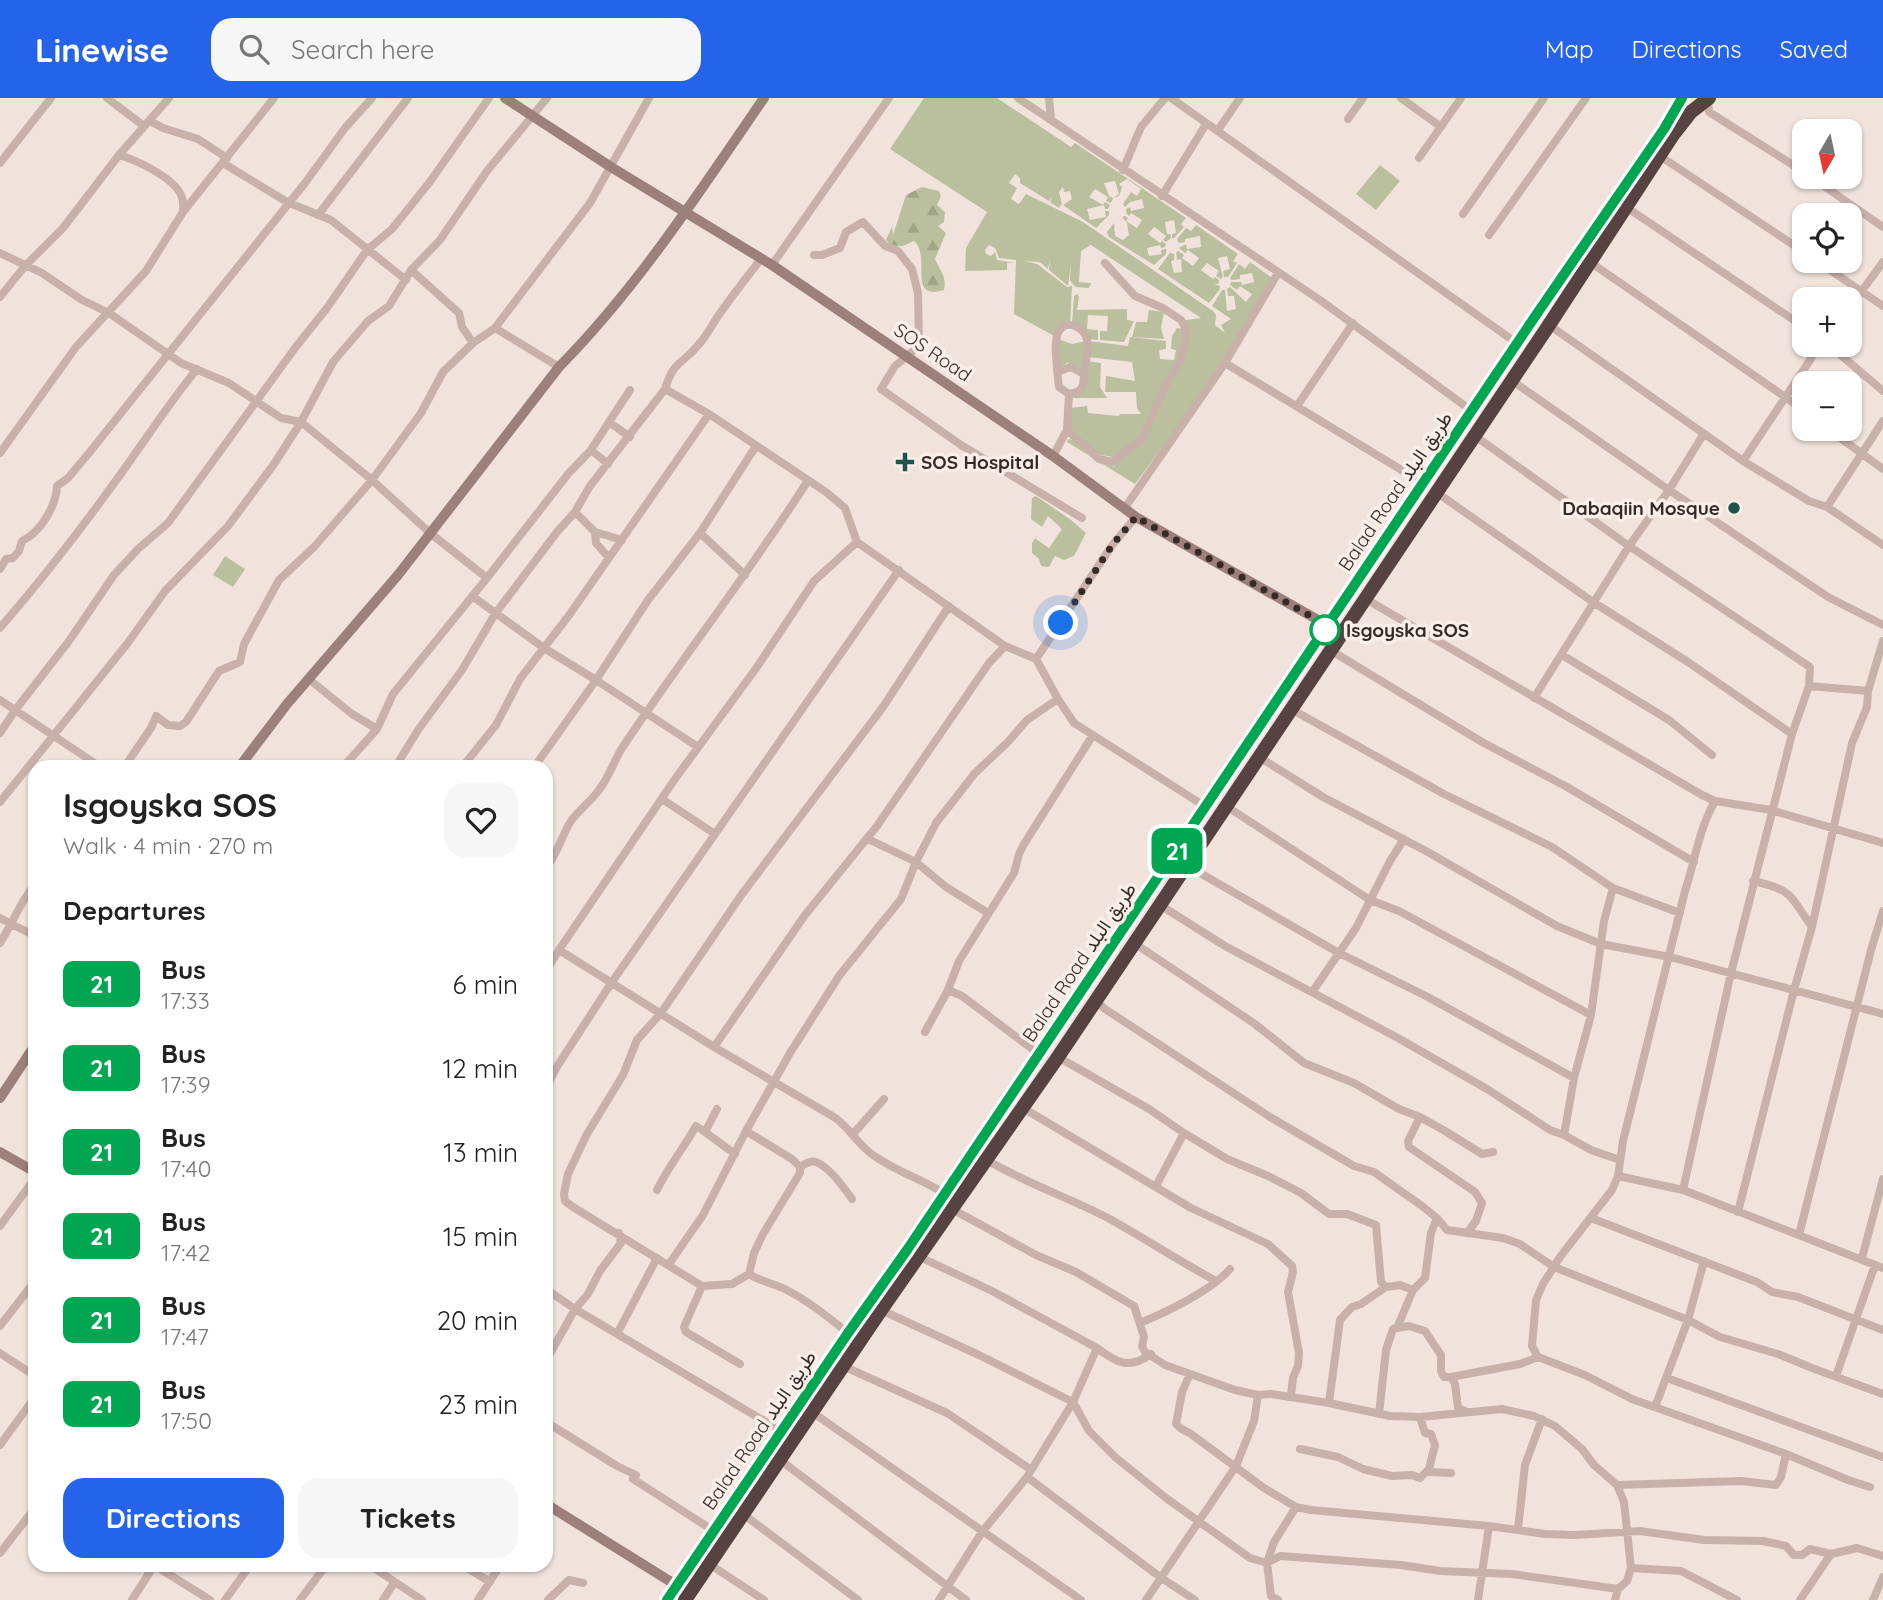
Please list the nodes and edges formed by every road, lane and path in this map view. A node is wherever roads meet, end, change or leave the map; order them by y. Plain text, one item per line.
1 (51, 98) edge
2 (107, 98) edge
3 (169, 98) edge
4 (274, 98) edge
5 (372, 98) edge
6 (408, 98) edge
7 (489, 98) edge
8 (505, 98) edge
9 (547, 98) edge
10 (649, 98) edge
11 (764, 98) edge
12 (889, 98) edge
13 (1018, 98) edge
14 (1049, 98) edge
15 (1165, 98) edge
16 (1171, 98) edge
17 (1240, 98) edge
18 (1363, 98) edge
19 (1401, 98) edge
20 (1461, 98) edge
21 (1544, 98) edge
22 (1586, 98) edge
23 (1682, 98) edge
24 (1708, 98) edge
25 (535, 116) junction
26 (1051, 119) junction
27 (1348, 119) dead end
28 (147, 123) junction
29 (1206, 124) junction
30 (1441, 127) junction
31 (1218, 130) junction
32 (118, 155) junction
33 (1660, 156) junction
34 (1419, 158) dead end
35 (225, 160) junction
36 (0, 163) edge
37 (1792, 164) edge
38 (611, 167) junction
39 (1123, 170) junction
40 (1828, 189) edge
41 (1161, 196) junction
42 (287, 202) junction
43 (1626, 207) junction
44 (183, 212) junction
45 (685, 213) junction
46 (1463, 214) dead end
47 (318, 215) junction
48 (1883, 227) edge
49 (1489, 234) dead end
50 (1792, 244) edge
51 (367, 250) junction
52 (0, 253) edge
53 (814, 255) dead end
54 (761, 259) junction
55 (1590, 261) junction
56 (1883, 262) edge
57 (1105, 263) dead end
58 (772, 265) junction
59 (26, 266) junction
60 (411, 270) junction
61 (1278, 273) junction
62 (1835, 273) edge
63 (405, 280) junction
64 (1856, 287) edge
65 (1862, 291) joint
66 (0, 297) edge
67 (1883, 306) edge
68 (109, 313) junction
69 (1792, 319) edge
70 (1353, 323) junction
71 (1549, 325) junction
72 (495, 328) junction
73 (473, 343) junction
74 (1518, 344) junction
75 (167, 354) junction
76 (906, 355) junction
77 (1812, 357) edge
78 (1843, 357) edge
79 (1224, 363) junction
80 (559, 367) junction
81 (197, 369) junction
82 (1057, 370) junction
83 (1084, 374) junction
84 (1511, 380) junction
85 (665, 389) junction
86 (630, 390) dead end
87 (1883, 391) edge
88 (1069, 394) junction
89 (1785, 395) junction
90 (1792, 401) edge
91 (256, 403) junction
92 (1297, 406) junction
93 (1472, 411) junction
94 (709, 414) junction
95 (1883, 421) edge
96 (301, 422) junction
97 (609, 422) junction
98 (1067, 430) junction
99 (1703, 435) junction
100 (1475, 436) junction
101 (630, 437) junction
102 (1844, 441) edge
103 (756, 446) junction
104 (591, 450) junction
105 (0, 453) edge
106 (1862, 455) junction
107 (1053, 456) junction
108 (1742, 461) junction
109 (608, 464) junction
110 (1883, 470) edge
111 (372, 480) junction
112 (807, 482) junction
113 (1423, 483) junction
114 (1669, 490) junction
115 (1436, 492) junction
116 (1827, 507) junction
117 (1124, 509) junction
118 (575, 512) junction
119 (1136, 517) junction
120 (1082, 518) dead end
121 (595, 532) junction
122 (429, 533) junction
123 (700, 533) junction
124 (622, 540) junction
125 (857, 542) junction
126 (1883, 545) edge
127 (1629, 546) junction
128 (609, 558) junction
129 (0, 569) edge
130 (899, 570) junction
131 (745, 575) junction
132 (487, 578) junction
133 (472, 596) junction
134 (1364, 598) junction
135 (1593, 603) junction
136 (949, 606) junction
137 (495, 614) junction
138 (1883, 625) edge
139 (0, 628) edge
140 (1335, 630) junction
141 (1883, 641) edge
142 (1004, 646) junction
143 (544, 648) junction
144 (1330, 650) junction
145 (1562, 655) junction
146 (1036, 659) junction
147 (310, 680) junction
148 (596, 680) junction
149 (1810, 686) junction
150 (1868, 691) junction
151 (1534, 698) junction
152 (1058, 699) junction
153 (0, 700) edge
154 (16, 709) junction
155 (1291, 709) junction
156 (647, 714) junction
157 (377, 729) junction
158 (0, 733) edge
159 (1792, 734) junction
160 (1093, 735) junction
161 (53, 737) junction
162 (698, 747) junction
163 (1713, 755) dead end
164 (1259, 757) junction
165 (32, 760) edge
166 (89, 760) edge
167 (129, 760) edge
168 (245, 760) edge
169 (349, 760) edge
170 (400, 760) edge
171 (468, 760) edge
172 (539, 760) edge
173 (28, 765) edge
174 (662, 799) junction
175 (1715, 801) junction
176 (0, 802) edge
177 (1226, 806) junction
178 (1206, 807) junction
179 (1771, 810) junction
180 (1833, 830) junction
181 (716, 834) junction
182 (868, 839) junction
183 (1404, 839) junction
184 (1883, 843) edge
185 (553, 860) edge
186 (916, 862) junction
187 (1695, 862) junction
188 (1186, 865) junction
189 (1753, 881) junction
190 (1613, 888) junction
191 (28, 892) edge
192 (1370, 900) junction
193 (1160, 905) junction
194 (1883, 911) edge
195 (988, 913) junction
196 (1679, 913) junction
197 (0, 918) edge
198 (11, 926) junction
199 (1812, 927) junction
200 (28, 933) edge
201 (0, 943) edge
202 (1134, 943) junction
203 (1601, 944) junction
204 (559, 950) junction
205 (1339, 953) junction
206 (1670, 957) junction
207 (553, 960) edge
208 (1731, 973) junction
209 (612, 982) junction
210 (948, 990) junction
211 (1794, 990) junction
212 (1313, 991) junction
213 (1096, 1001) junction
214 (1858, 1006) junction
215 (661, 1013) junction
216 (1883, 1014) edge
217 (1591, 1015) junction
218 (925, 1032) dead end
219 (714, 1047) junction
220 (1039, 1054) junction
221 (28, 1056) edge
222 (1058, 1057) junction
223 (553, 1075) edge
224 (1574, 1078) junction
225 (774, 1080) junction
226 (0, 1098) edge
227 (884, 1099) dead end
228 (1023, 1108) junction
229 (717, 1109) dead end
230 (1419, 1117) junction
231 (746, 1131) junction
232 (705, 1132) junction
233 (1184, 1133) junction
234 (853, 1134) junction
235 (1564, 1135) junction
236 (0, 1152) edge
237 (1493, 1152) dead end
238 (735, 1154) junction
239 (985, 1159) junction
240 (1620, 1160) junction
241 (800, 1167) junction
242 (28, 1168) edge
243 (1618, 1176) junction
244 (1883, 1179) edge
245 (1156, 1186) junction
246 (28, 1188) edge
247 (657, 1190) dead end
248 (1682, 1190) junction
249 (945, 1194) junction
250 (852, 1199) dead end
251 (952, 1209) junction
252 (1738, 1212) junction
253 (1437, 1218) junction
254 (1591, 1218) junction
255 (0, 1226) edge
256 (619, 1233) junction
257 (1467, 1233) junction
258 (1799, 1236) junction
259 (920, 1257) junction
260 (657, 1258) junction
261 (1862, 1258) junction
262 (1704, 1261) junction
263 (668, 1264) junction
264 (1879, 1266) edge
265 (1555, 1267) junction
266 (1230, 1269) dead end
267 (750, 1274) junction
268 (1216, 1281) junction
269 (702, 1286) junction
270 (1386, 1287) junction
271 (1413, 1290) junction
272 (28, 1291) edge
273 (553, 1294) edge
274 (575, 1309) junction
275 (881, 1310) junction
276 (1688, 1320) junction
277 (1855, 1321) junction
278 (1140, 1323) junction
279 (0, 1326) edge
280 (1397, 1328) junction
281 (1883, 1330) edge
282 (848, 1333) junction
283 (617, 1334) junction
284 (553, 1348) edge
285 (1097, 1348) junction
286 (0, 1353) edge
287 (1151, 1354) junction
288 (1538, 1357) junction
289 (740, 1364) dead end
290 (843, 1366) junction
291 (28, 1371) edge
292 (1190, 1374) junction
293 (1836, 1376) junction
294 (1451, 1377) junction
295 (1667, 1378) junction
296 (1883, 1394) edge
297 (1258, 1395) junction
298 (1288, 1397) junction
299 (1073, 1402) junction
300 (1329, 1403) junction
301 (28, 1407) edge
302 (1655, 1407) junction
303 (1465, 1411) junction
304 (812, 1412) junction
305 (1379, 1414) junction
306 (1420, 1417) junction
307 (1542, 1419) junction
308 (553, 1426) edge
309 (781, 1431) junction
310 (0, 1445) edge
311 (1300, 1449) dead end
312 (1786, 1454) junction
313 (1883, 1457) edge
314 (780, 1460) junction
315 (1236, 1466) junction
316 (1428, 1472) junction
317 (1029, 1473) junction
318 (1451, 1473) dead end
319 (1617, 1485) junction
320 (1870, 1487) dead end
321 (1296, 1507) junction
322 (553, 1508) edge
323 (743, 1514) junction
324 (28, 1517) edge
325 (1200, 1521) junction
326 (1489, 1526) junction
327 (1518, 1530) junction
328 (714, 1531) junction
329 (1627, 1531) junction
330 (982, 1532) junction
331 (0, 1553) edge
332 (1831, 1553) junction
333 (1883, 1556) edge
334 (1267, 1563) junction
335 (709, 1564) junction
336 (1631, 1568) junction
337 (1482, 1571) junction
338 (150, 1572) edge
339 (165, 1572) edge
340 (245, 1572) edge
341 (321, 1572) edge
342 (379, 1572) edge
343 (474, 1572) edge
344 (496, 1572) edge
345 (1160, 1577) junction
346 (1883, 1577) edge
347 (490, 1582) junction
348 (394, 1583) junction
349 (583, 1583) dead end
350 (676, 1586) junction
351 (948, 1587) junction
352 (1618, 1589) junction
353 (1802, 1599) edge
354 (132, 1600) edge
355 (210, 1600) edge
356 (225, 1600) edge
357 (300, 1600) edge
358 (383, 1600) edge
359 (422, 1600) edge
360 (478, 1600) edge
361 (548, 1600) edge
362 (667, 1600) edge
363 (685, 1600) edge
364 (764, 1600) edge
365 (858, 1600) edge
366 (939, 1600) edge
367 (966, 1600) edge
368 (1081, 1600) edge
369 (1146, 1600) edge
370 (1195, 1600) edge
371 (1278, 1600) edge
372 (1478, 1600) edge
373 (1615, 1600) edge
374 (1737, 1600) edge
375 (1873, 1600) edge

1 - 36 street
2 - 28 street
3 - 28 street
4 - 35 street
5 - 42 street
6 - 47 street
7 - 51 street
8 - 25 street, SOS Road
9 - 25 street
10 - 38 street
11 - 45 street
12 - 58 street
13 - 26 street
14 - 26 street
15 - 39 street
16 - 29 street
17 - 31 street
18 - 27 street
19 - 30 street
20 - 30 street
21 - 46 street
22 - 49 street
23 - 74 highway, Balad Road طريق البلد
24 - 33 highway, Balad Road طريق البلد
24 - 37 street
25 - 38 street, SOS Road
25 - 60 street
26 - 39 street
28 - 32 street
28 - 35 street
29 - 31 street
29 - 41 street
30 - 34 street
31 - 74 street
32 - 44 street
32 - 59 street
33 - 43 highway, Balad Road طريق البلد
33 - 50 street
35 - 42 street
35 - 44 street
38 - 45 street, SOS Road
38 - 72 street
39 - 41 street
40 - 48 street
41 - 61 street
42 - 47 street
42 - 75 street
43 - 55 highway, Balad Road طريق البلد
43 - 69 street
44 - 68 street
45 - 54 street, SOS Road
45 - 80 street
47 - 51 street
51 - 63 street
51 - 91 street
52 - 59 street
53 - 76 street
54 - 58 street, SOS Road
54 - 85 street
55 - 71 highway, Balad Road طريق البلد
55 - 89 street
56 - 65 street
57 - 98 street
58 - 76 street, SOS Road
59 - 66 street
59 - 68 street
60 - 63 street
60 - 73 street
61 - 70 street
61 - 79 street
62 - 64 street
63 - 96 street
65 - 67 street
68 - 75 street
68 - 105 street
70 - 92 street
70 - 93 street
71 - 84 highway, Balad Road طريق البلد
71 - 99 street
72 - 73 street
72 - 80 street
73 - 111 street
74 - 93 highway, Balad Road طريق البلد
75 - 81 street
75 - 129 street
76 - 107 street, SOS Road
76 - 120 street
77 - 89 street
78 - 87 street
79 - 92 street
79 - 117 street
80 - 122 street
81 - 91 street
81 - 139 street
82 - 83 street
82 - 83 street
82 - 88 street
83 - 88 street
84 - 100 highway, Balad Road طريق البلد
84 - 114 street
85 - 94 street
85 - 101 street
86 - 97 street
88 - 98 street
89 - 90 street
89 - 108 street
91 - 96 street
91 - 154 street
92 - 113 street
93 - 113 highway, Balad Road طريق البلد
94 - 103 street
94 - 124 street
95 - 106 street
96 - 111 street
96 - 161 street
97 - 101 street
97 - 104 street
98 - 107 street
99 - 108 street
99 - 114 street
100 - 115 highway, Balad Road طريق البلد
100 - 127 street
101 - 109 street
102 - 106 street
103 - 112 street
103 - 123 street
104 - 109 street
104 - 132 street
106 - 110 street
106 - 116 street
107 - 117 street, SOS Road
108 - 116 street
109 - 118 street
111 - 122 street
111 - 167 street
112 - 125 street
112 - 131 street
113 - 140 highway, Balad Road طريق البلد
114 - 127 street
114 - 138 street
115 - 134 highway, Balad Road طريق البلد
115 - 135 street
116 - 126 street
117 - 119 street, SOS Road
118 - 121 street
118 - 137 street
119 - 140 street, SOS Road
119 - 146 street
121 - 124 street
121 - 128 street
122 - 132 street
122 - 147 street
123 - 131 street
123 - 148 street
124 - 128 street
125 - 130 street
125 - 162 street
127 - 135 street
127 - 149 street
128 - 143 street
130 - 136 street
130 - 181 street
131 - 156 street
132 - 133 street
133 - 137 street
133 - 157 street
134 - 140 highway, Balad Road طريق البلد
134 - 151 street
135 - 145 street
135 - 159 street
136 - 142 street
136 - 215 street
137 - 143 street
137 - 170 street
140 - 144 highway, Balad Road طريق البلد
140 - 178 highway, Balad Road طريق البلد
141 - 150 street
142 - 146 street
142 - 182 street
143 - 148 street
143 - 171 street
144 - 155 highway, Balad Road طريق البلد
144 - 187 street
145 - 151 street
145 - 163 street
146 - 152 street
147 - 157 street
147 - 168 street
148 - 156 street
148 - 172 street
149 - 150 street
149 - 159 street
150 - 180 street
151 - 175 street
152 - 160 street
152 - 186 street
153 - 154 street
154 - 158 street
154 - 161 street
155 - 164 highway, Balad Road طريق البلد
155 - 190 street
156 - 162 street
156 - 185 street
157 - 169 street
159 - 179 street
160 - 178 street
160 - 195 street
161 - 165 street
161 - 166 street
162 - 174 street
164 - 177 highway, Balad Road طريق البلد
164 - 183 street
173 - 176 street
174 - 181 street
174 - 204 street
175 - 179 street
175 - 187 street
177 - 188 highway, Balad Road طريق البلد
177 - 192 street
178 - 220 highway, Balad Road طريق البلد
179 - 180 street
179 - 189 street
180 - 184 street
180 - 199 street
181 - 209 street
182 - 186 street
182 - 219 street
183 - 192 street
183 - 203 street
186 - 195 street
186 - 225 street
187 - 196 street
188 - 193 highway, Balad Road طريق البلد
188 - 205 street
189 - 199 street
189 - 208 street
190 - 196 street
190 - 203 street
191 - 198 street
192 - 205 street
192 - 217 street
193 - 202 highway, Balad Road طريق البلد
193 - 212 street
194 - 214 street
195 - 210 street
196 - 206 street
197 - 198 street
198 - 200 street
198 - 201 street
199 - 211 street
202 - 213 highway, Balad Road طريق البلد
202 - 230 street
203 - 206 street
203 - 217 street
204 - 207 street
204 - 209 street
205 - 212 street
205 - 224 street
206 - 208 street
206 - 240 street
208 - 211 street
208 - 248 street
209 - 215 street
209 - 223 street
210 - 218 street
210 - 220 street
211 - 214 street
211 - 252 street
212 - 235 street
213 - 222 highway, Balad Road طريق البلد
213 - 253 street
214 - 216 street
214 - 258 street
215 - 219 street
215 - 256 street
217 - 224 street
219 - 225 street
220 - 249 highway, Balad Road طريق البلد
221 - 226 street
222 - 228 highway, Balad Road طريق البلد
222 - 233 street
224 - 235 street
225 - 231 street
225 - 234 street
227 - 234 street
228 - 239 highway, Balad Road طريق البلد
228 - 245 street
229 - 232 street
230 - 237 street
230 - 257 street
231 - 238 street
231 - 241 street
232 - 238 street
232 - 247 street
233 - 245 street
233 - 270 street
234 - 249 street
235 - 240 street
236 - 242 street
238 - 263 street
239 - 251 highway, Balad Road طريق البلد
239 - 268 street
240 - 243 street
241 - 250 street
241 - 267 street
243 - 248 street
243 - 254 street
244 - 261 street
245 - 298 street
246 - 255 street
248 - 252 street
249 - 282 highway, Balad Road طريق البلد
251 - 259 highway, Balad Road طريق البلد
251 - 278 street
252 - 258 street
253 - 257 street
253 - 271 street
254 - 262 street
254 - 265 street
256 - 260 street
256 - 274 street
257 - 265 street
258 - 261 street
259 - 275 highway, Balad Road طريق البلد
259 - 285 street
260 - 263 street
260 - 283 street
261 - 264 street
262 - 276 street
262 - 277 street
263 - 269 street
264 - 277 street
265 - 276 street
265 - 288 street
266 - 268 street
267 - 269 street
267 - 282 street
268 - 278 street
269 - 289 street
270 - 271 street
270 - 300 street
271 - 280 street
272 - 279 street
273 - 274 street
274 - 283 street
274 - 284 street
275 - 290 highway, Balad Road طريق البلد
275 - 299 street
276 - 293 street
276 - 295 street
277 - 281 street
277 - 293 street
278 - 287 street
280 - 294 street
280 - 305 street
282 - 309 highway, Balad Road طريق البلد
283 - 309 street
285 - 287 street
285 - 299 street
286 - 291 street
287 - 292 street
288 - 294 street
288 - 302 street
290 - 304 highway, Balad Road طريق البلد
290 - 317 street
292 - 297 street
292 - 315 street
293 - 296 street
294 - 303 street
295 - 302 street
295 - 313 street
297 - 298 street
297 - 315 street
298 - 300 street
299 - 317 street
299 - 325 street
300 - 305 street
301 - 310 street
302 - 312 street
303 - 306 street
303 - 307 street
304 - 314 highway, Balad Road طريق البلد
304 - 330 street
305 - 306 street
306 - 316 street
307 - 319 street
307 - 327 street
308 - 328 street
309 - 328 highway, Balad Road طريق البلد
311 - 316 street
312 - 319 street
312 - 320 street
314 - 323 highway, Balad Road طريق البلد
314 - 351 street
315 - 321 street
315 - 325 street
316 - 318 street
317 - 330 street
317 - 345 street
319 - 329 street
321 - 326 street
321 - 334 street
322 - 350 street
323 - 335 highway, Balad Road طريق البلد
323 - 365 street
324 - 331 street
325 - 334 street
325 - 345 street
326 - 327 street
326 - 337 street
327 - 329 street
328 - 350 highway, Balad Road طريق البلد
329 - 332 street
329 - 336 street
330 - 351 street
330 - 368 street
332 - 333 street
332 - 353 street
334 - 337 street
334 - 371 street
335 - 363 highway, Balad Road طريق البلد
335 - 364 street
336 - 352 street
336 - 374 street
337 - 352 street
337 - 372 street
338 - 354 street
339 - 355 street
340 - 356 street
341 - 357 street
342 - 348 street
343 - 347 street
344 - 347 street
345 - 369 street
345 - 370 street
346 - 375 street
347 - 360 street
348 - 358 street
348 - 359 street
349 - 361 street
350 - 362 highway, Balad Road طريق البلد
351 - 366 street
351 - 367 street
352 - 373 street

